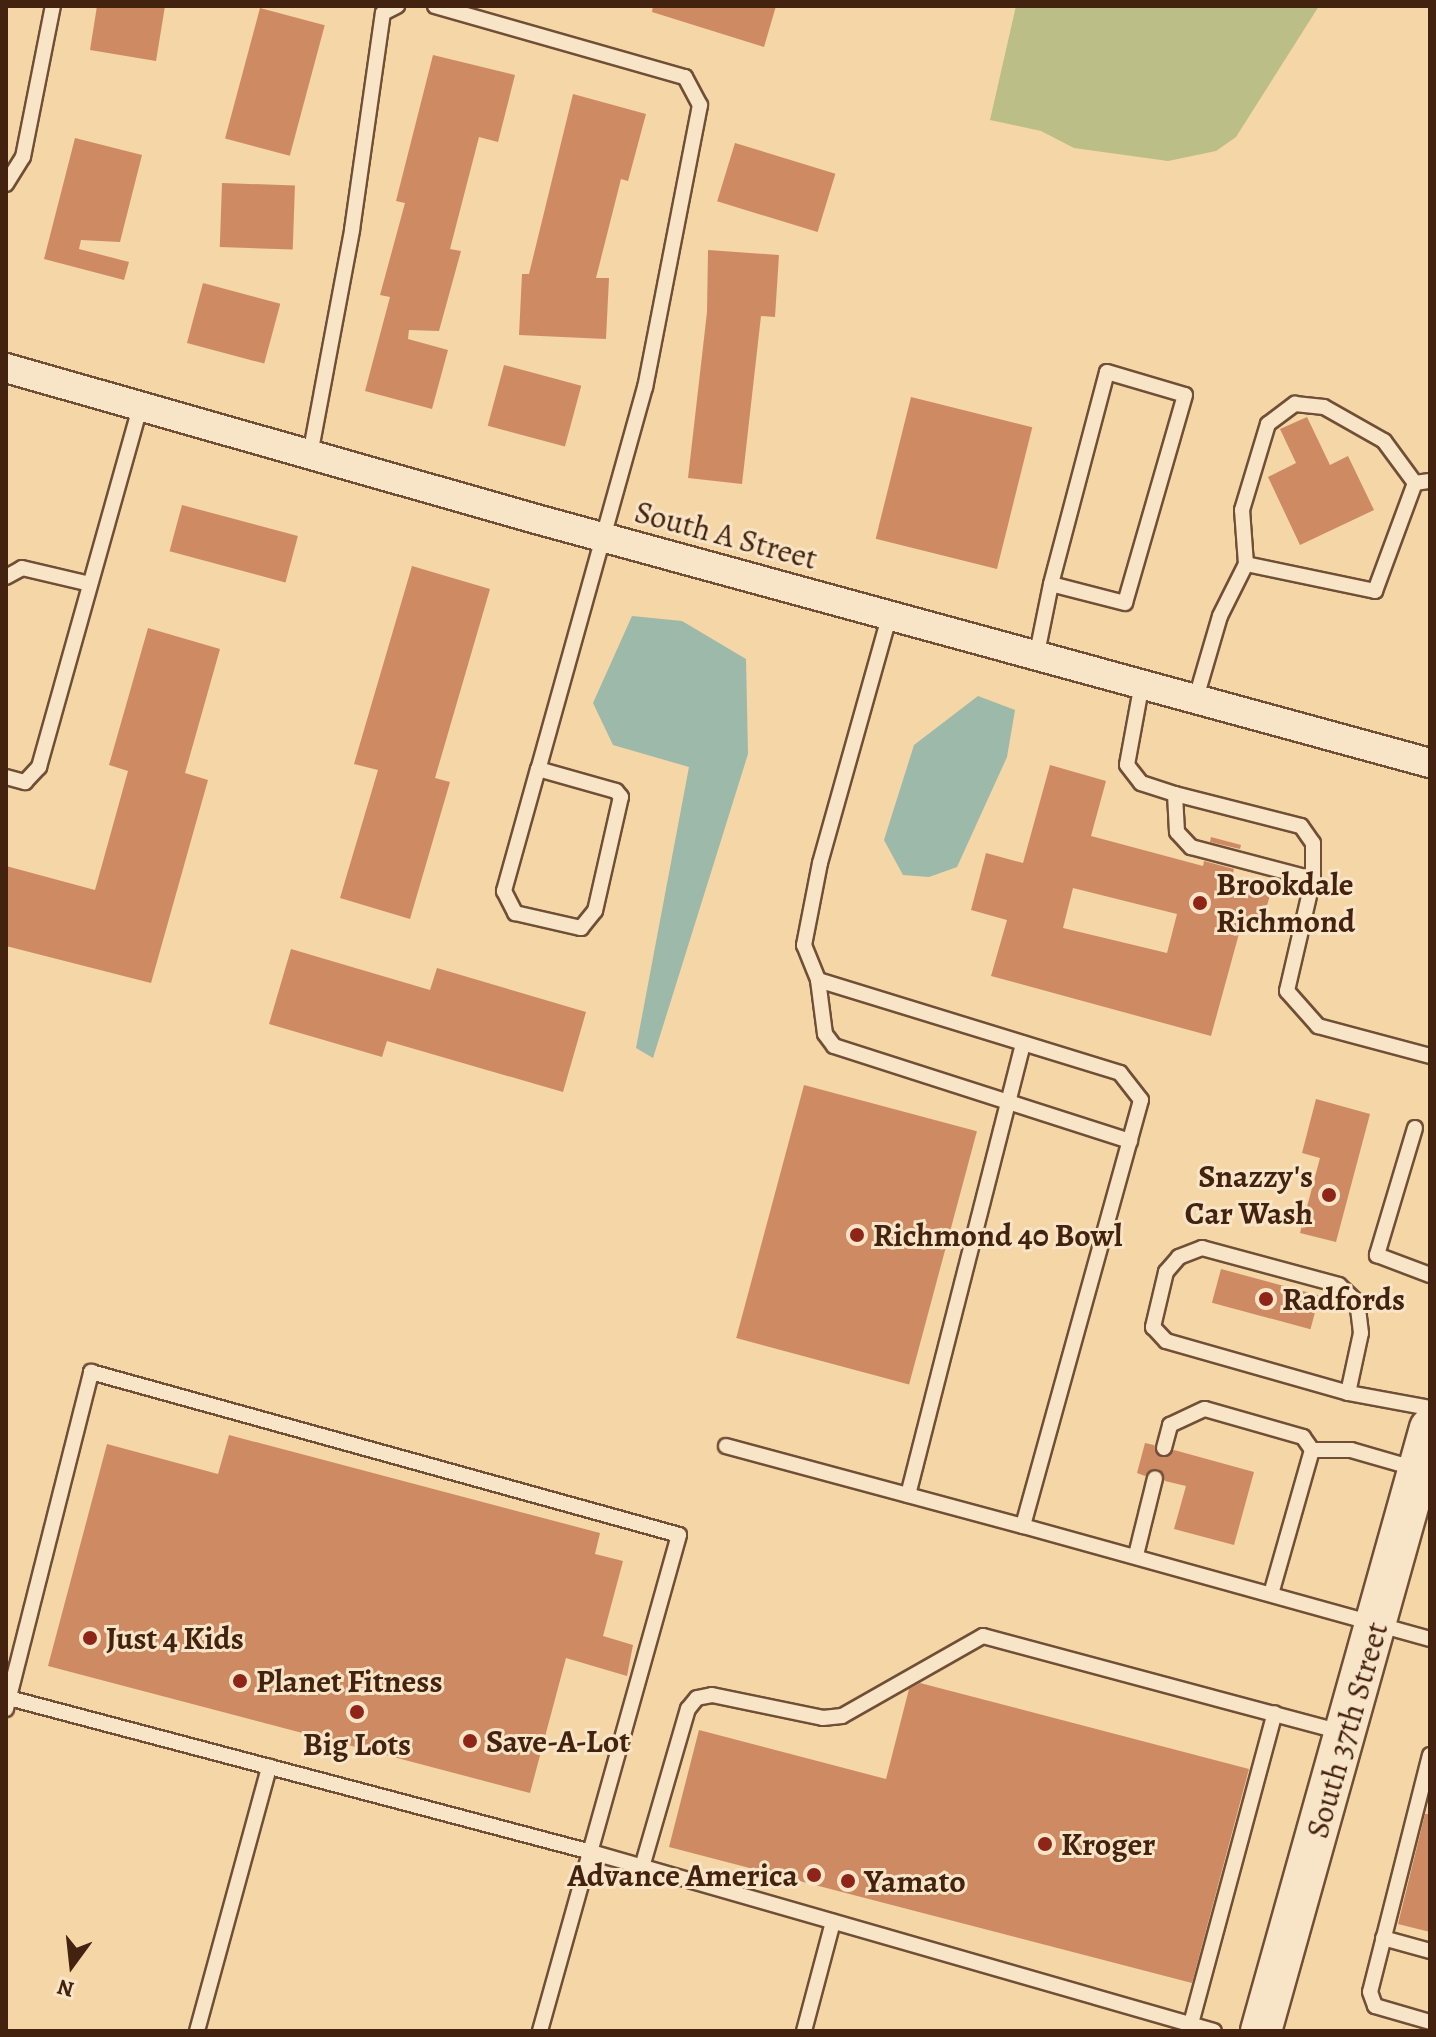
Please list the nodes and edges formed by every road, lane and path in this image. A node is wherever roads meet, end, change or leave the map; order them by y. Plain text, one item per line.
1 (53, 6) edge
2 (397, 6) edge
3 (435, 6) edge
4 (6, 184) edge
5 (6, 368) edge
6 (140, 407) junction
7 (310, 455) junction
8 (1422, 482) edge
9 (603, 537) junction
10 (1246, 564) junction
11 (6, 577) edge
12 (90, 584) junction
13 (1051, 584) junction
14 (890, 614) junction
15 (1037, 653) junction
16 (1142, 683) junction
17 (1196, 698) junction
18 (1430, 763) edge
19 (538, 769) junction
20 (6, 777) edge
21 (1175, 794) junction
22 (1313, 879) junction
23 (818, 980) junction
24 (1023, 1043) junction
25 (1430, 1056) edge
26 (1007, 1104) junction
27 (1415, 1128) dead end
28 (1130, 1141) junction
29 (1430, 1275) edge
30 (1348, 1393) junction
31 (1430, 1408) edge
32 (1430, 1428) edge
33 (726, 1446) dead end
34 (1164, 1448) dead end
35 (1312, 1450) junction
36 (1419, 1469) junction
37 (1155, 1478) dead end
38 (908, 1495) junction
39 (1023, 1526) junction
40 (1136, 1555) junction
41 (1271, 1594) junction
42 (1377, 1625) junction
43 (1430, 1639) edge
44 (8, 1704) edge
45 (1275, 1713) junction
46 (1347, 1733) junction
47 (1430, 1755) edge
48 (269, 1767) junction
49 (591, 1852) junction
50 (642, 1867) junction
51 (833, 1922) junction
52 (1383, 1938) junction
53 (1430, 1951) edge
54 (1430, 2022) edge
55 (1190, 2028) edge
56 (197, 2031) edge
57 (540, 2031) edge
58 (804, 2031) edge
59 (1214, 2031) edge
60 (1261, 2031) edge

1 - 4 lane
2 - 7 lane
3 - 9 lane
5 - 6 street, South A Street
6 - 7 street, South A Street
6 - 12 lane
7 - 9 street, South A Street
8 - 10 lane
8 - 10 lane
9 - 14 street, South A Street
9 - 19 lane
10 - 17 lane
11 - 12 lane
12 - 20 lane
13 - 13 lane
13 - 15 lane
14 - 15 street, South A Street
14 - 23 lane
15 - 16 street, South A Street
16 - 17 street, South A Street
16 - 21 lane
17 - 18 street, South A Street
19 - 19 lane
21 - 22 lane
21 - 22 lane
22 - 25 lane
23 - 24 lane
23 - 26 lane
24 - 26 lane
24 - 28 lane
26 - 28 lane
26 - 38 lane
27 - 29 lane
28 - 39 lane
30 - 30 lane
30 - 31 lane
32 - 36 street, South 37th Street
33 - 38 lane
34 - 35 lane
35 - 36 lane
35 - 41 lane
36 - 42 street, South 37th Street
37 - 40 lane
38 - 39 lane
39 - 40 lane
40 - 41 lane
41 - 42 lane
42 - 43 lane
42 - 46 street, South 37th Street
44 - 48 lane
44 - 49 lane
45 - 46 lane
45 - 50 lane
45 - 55 lane
46 - 60 street, South 37th Street
47 - 52 lane
48 - 49 lane
48 - 56 lane
49 - 50 lane
49 - 57 lane
50 - 51 lane
51 - 55 lane
51 - 58 lane
52 - 53 lane
52 - 54 lane
55 - 59 lane

